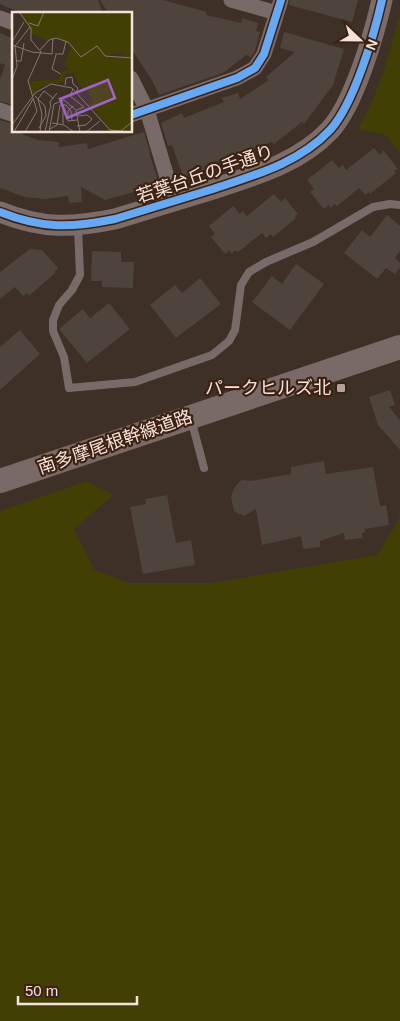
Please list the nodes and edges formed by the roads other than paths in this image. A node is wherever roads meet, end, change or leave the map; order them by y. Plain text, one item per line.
1 (232, 0) edge
2 (382, 0) edge
3 (279, 7) edge
4 (0, 18) edge
5 (12, 22) edge
6 (132, 80) edge
7 (0, 110) edge
8 (147, 110) junction
9 (12, 114) edge
10 (132, 115) edge
11 (174, 201) junction
12 (400, 205) edge
13 (0, 212) edge
14 (78, 225) junction
15 (398, 352) edge
16 (191, 417) junction
17 (204, 468) dead end
18 (0, 481) edge

1 - 3 street
2 - 11 street, 若葉台丘の手通り
3 - 8 street
4 - 5 street
6 - 8 street
7 - 9 street
8 - 10 street
8 - 11 street
11 - 14 street, 若葉台丘の手通り
12 - 14 lane
13 - 14 street, 若葉台丘の手通り
15 - 16 main road, 南多摩尾根幹線道路
16 - 17 lane
16 - 18 main road, 南多摩尾根幹線道路

